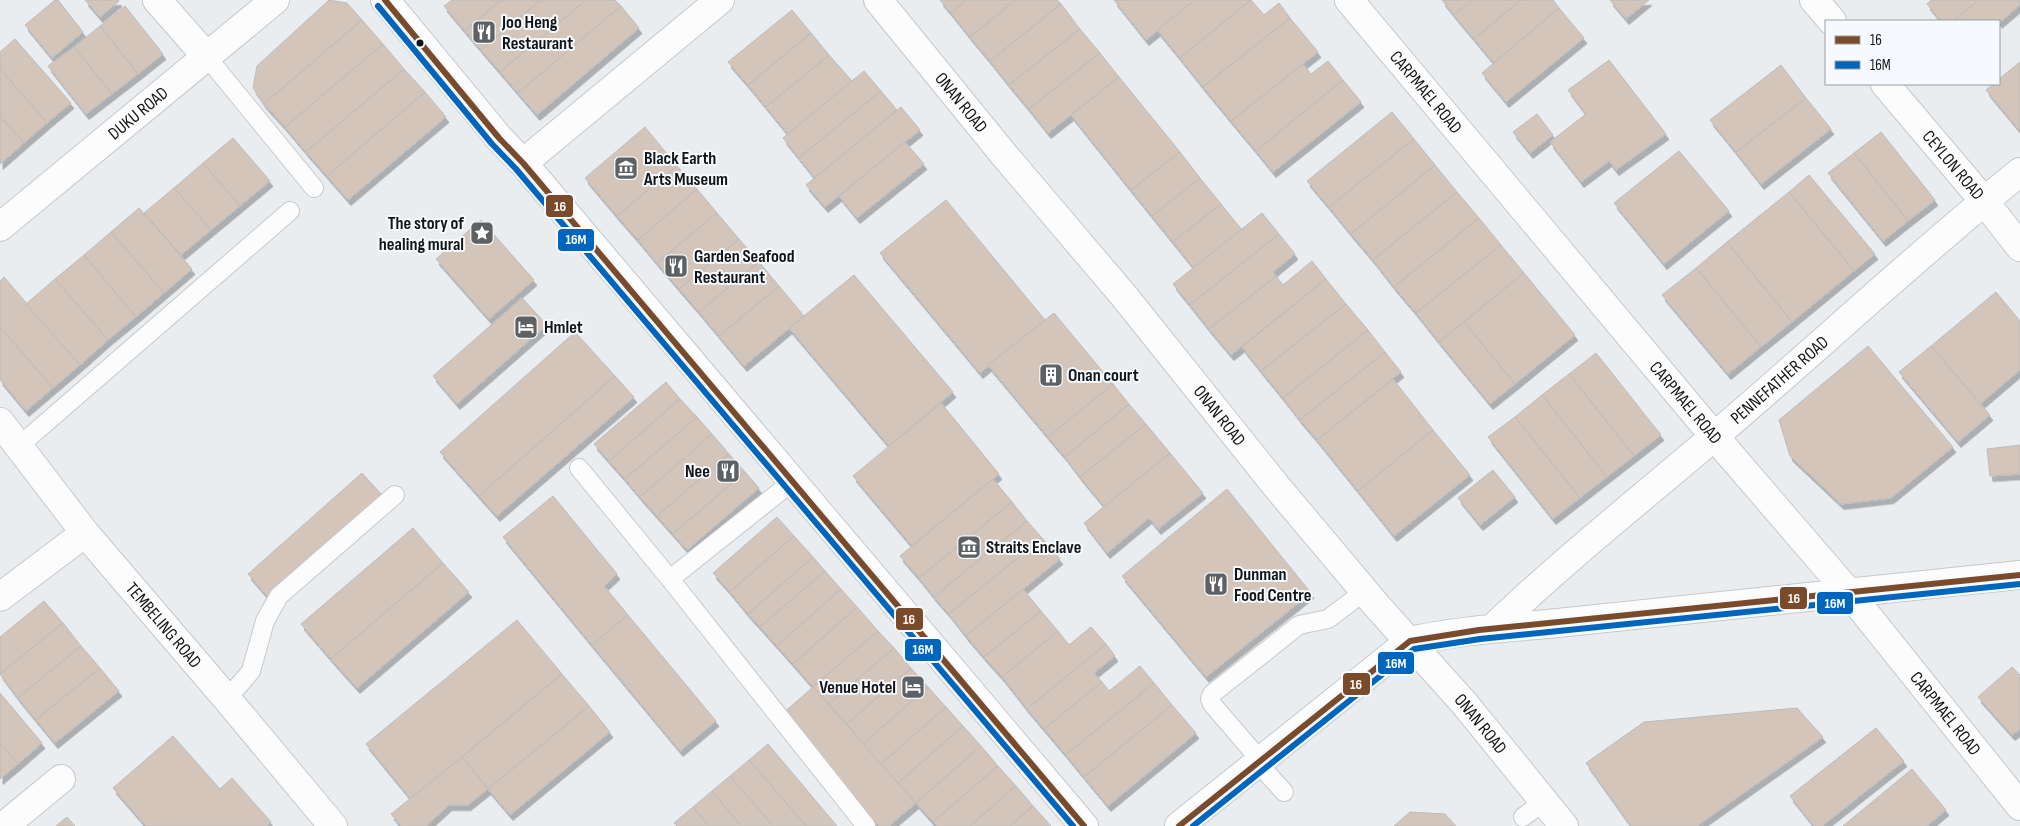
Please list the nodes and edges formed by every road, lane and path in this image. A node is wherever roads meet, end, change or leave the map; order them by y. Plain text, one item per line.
1 (157, 0) edge
2 (275, 0) edge
3 (385, 0) edge
4 (720, 0) edge
5 (878, 0) edge
6 (1349, 0) edge
7 (1814, 0) edge
8 (1831, 20) edge
9 (207, 57) junction
10 (1886, 85) edge
11 (523, 163) junction
12 (2020, 172) edge
13 (314, 188) dead end
14 (1984, 201) junction
15 (290, 211) dead end
16 (0, 227) edge
17 (2020, 247) edge
18 (0, 422) edge
19 (1714, 436) junction
20 (19, 446) junction
21 (579, 468) dead end
22 (792, 482) junction
23 (395, 495) dead end
24 (84, 533) junction
25 (2020, 575) edge
26 (670, 579) junction
27 (1365, 591) junction
28 (1848, 593) junction
29 (0, 597) edge
30 (1493, 628) junction
31 (1410, 641) junction
32 (228, 700) junction
33 (1260, 762) junction
34 (61, 779) dead end
35 (1284, 792) dead end
36 (2020, 806) edge
37 (4, 826) edge
38 (332, 826) edge
39 (866, 826) edge
40 (1084, 826) edge
41 (1179, 826) edge
42 (1564, 826) edge

1 - 9 street
2 - 9 street, DUKU ROAD
3 - 11 street
4 - 11 street
5 - 27 street, ONAN ROAD
6 - 19 street, CARPMAEL ROAD
7 - 8 street
9 - 13 lane
9 - 16 street, DUKU ROAD
10 - 14 street, CEYLON ROAD
11 - 22 street
12 - 14 street, PENNEFATHER ROAD
14 - 17 street, CEYLON ROAD
14 - 19 street, PENNEFATHER ROAD
15 - 20 lane
18 - 20 street, TEMBELING ROAD
19 - 28 street, CARPMAEL ROAD
19 - 30 street, PENNEFATHER ROAD
20 - 24 street, TEMBELING ROAD
21 - 26 lane
22 - 26 lane
22 - 40 street
23 - 32 lane
24 - 29 street
24 - 32 street, TEMBELING ROAD
25 - 28 street
26 - 39 lane
27 - 31 street, ONAN ROAD
27 - 33 lane
28 - 30 street
28 - 36 street, CARPMAEL ROAD
30 - 31 street
31 - 33 street
31 - 42 street, ONAN ROAD
32 - 38 street, TEMBELING ROAD
33 - 35 lane
33 - 41 street
34 - 37 street

